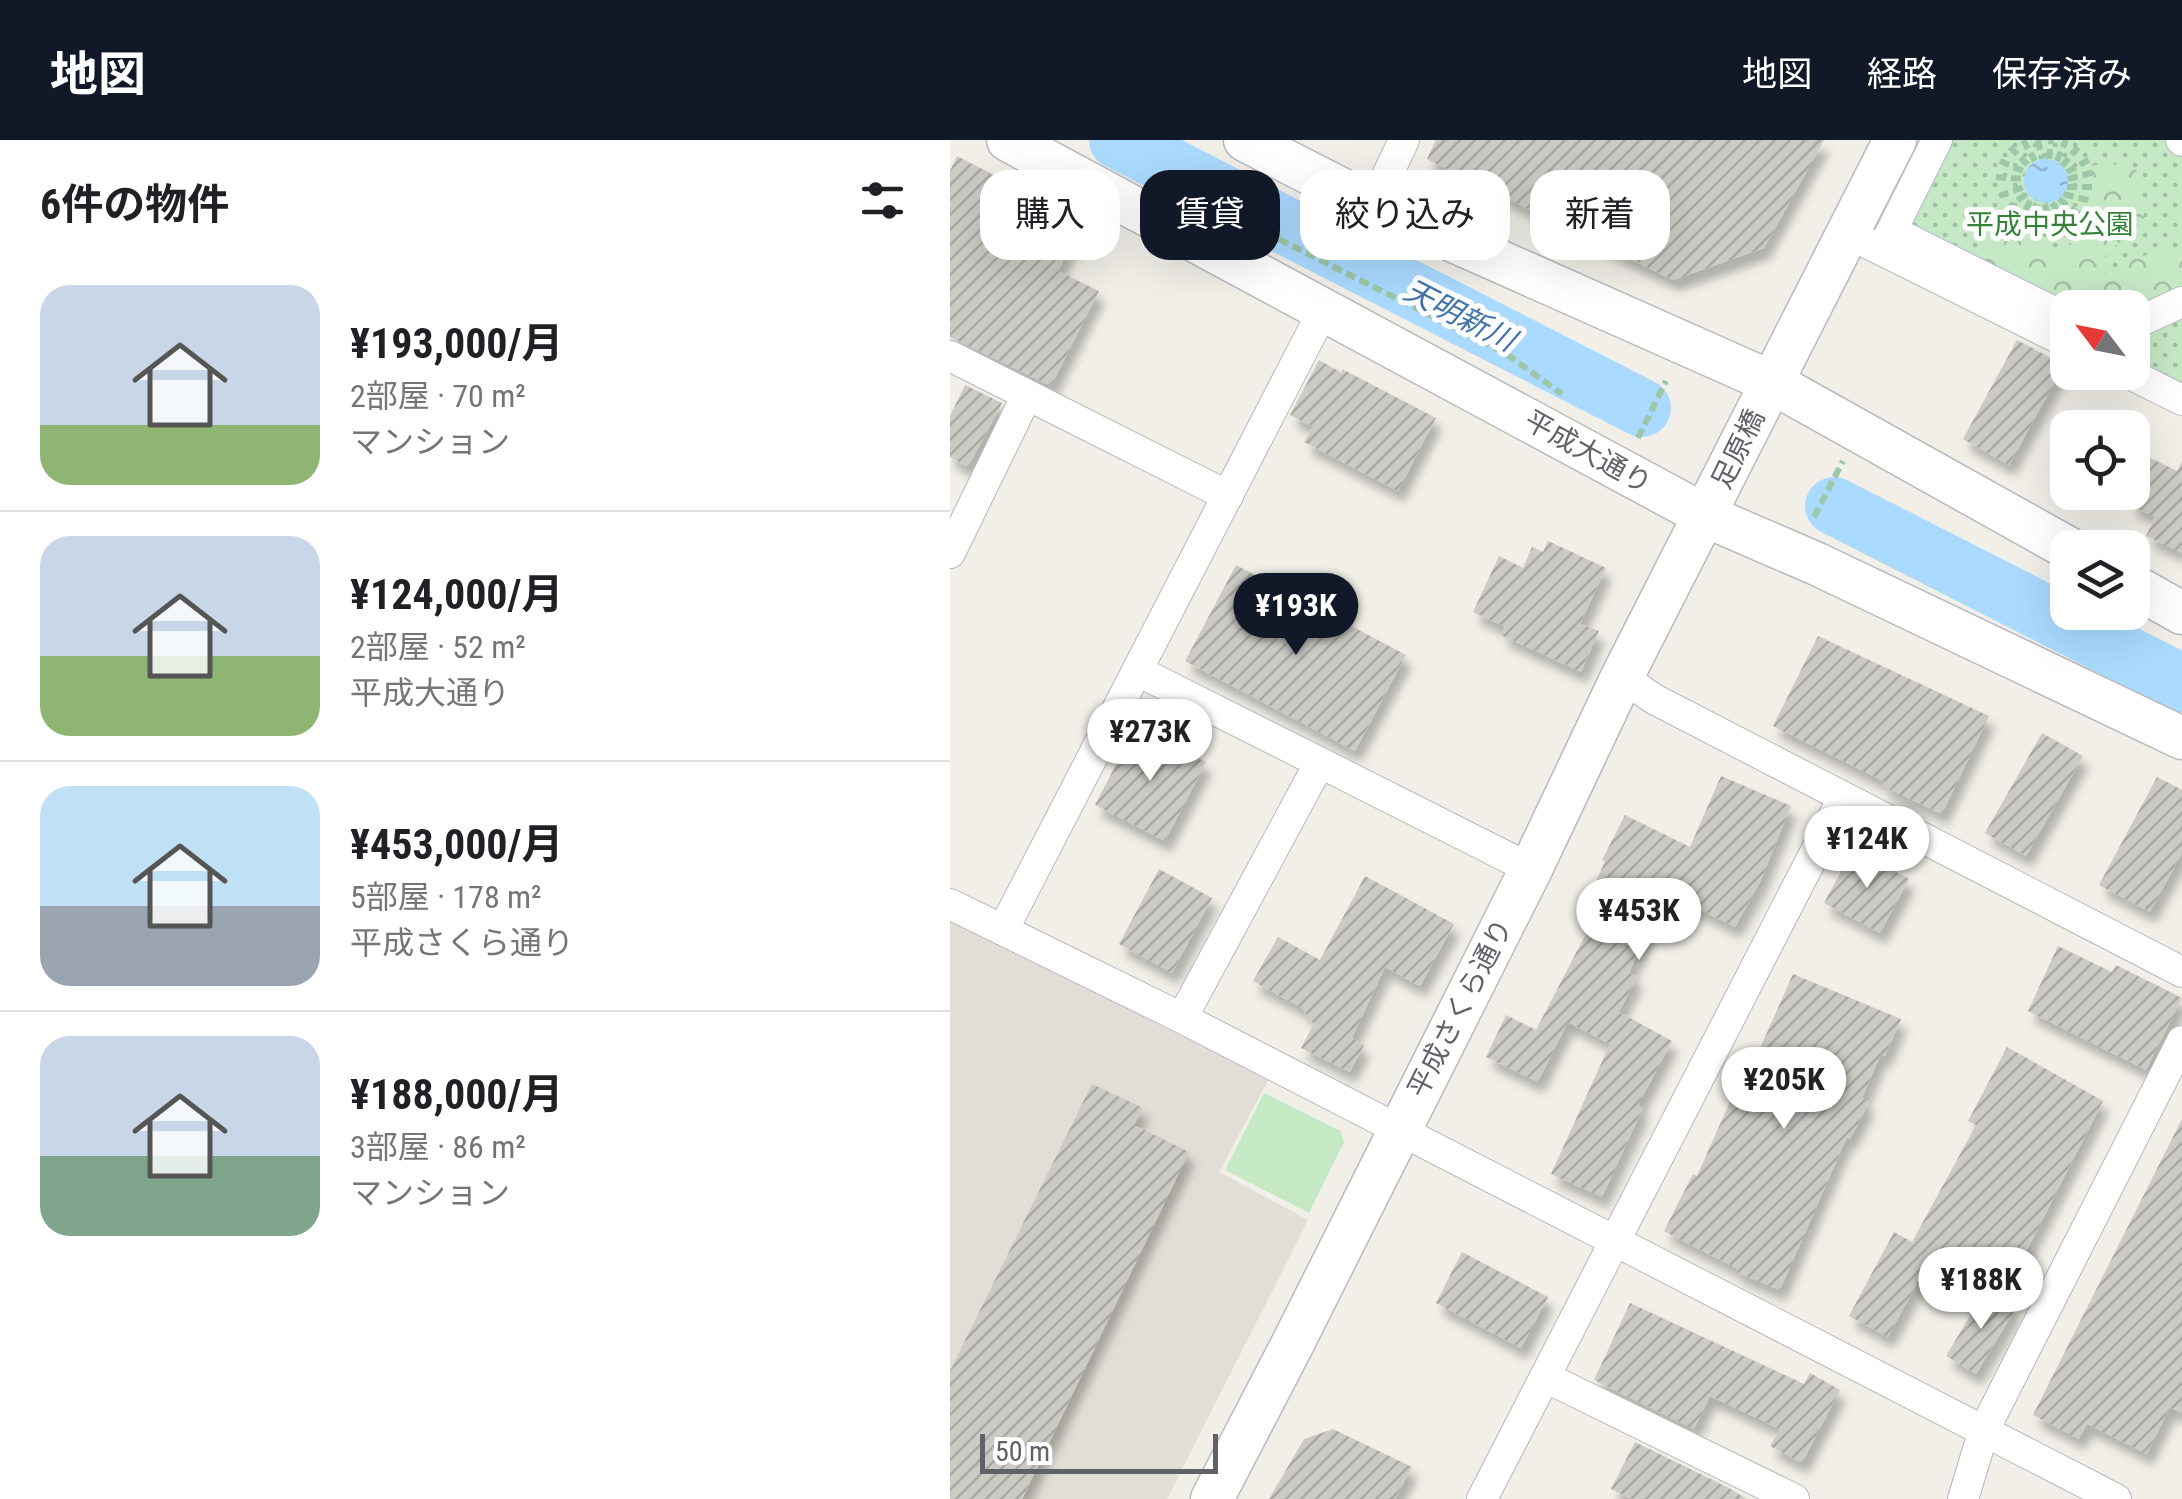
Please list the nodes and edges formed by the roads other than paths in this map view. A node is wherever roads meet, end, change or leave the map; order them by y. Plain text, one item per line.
1 (1008, 140) edge
2 (1246, 140) edge
3 (1404, 140) edge
4 (1895, 140) edge
5 (1937, 140) edge
6 (1304, 170) edge
7 (1390, 170) edge
8 (1876, 234) junction
9 (1496, 260) edge
10 (2182, 302) edge
11 (1324, 309) junction
12 (2050, 312) edge
13 (2150, 317) edge
14 (2050, 333) edge
15 (950, 356) edge
16 (2150, 361) edge
17 (2182, 377) edge
18 (1771, 382) junction
19 (2150, 384) edge
20 (1027, 396) junction
21 (2182, 400) edge
22 (1228, 496) junction
23 (1706, 516) junction
24 (2050, 538) edge
25 (950, 553) edge
26 (2150, 595) edge
27 (2182, 613) edge
28 (1138, 670) junction
29 (1622, 677) junction
30 (2182, 738) edge
31 (1319, 764) junction
32 (1843, 798) junction
33 (1532, 869) junction
34 (950, 904) edge
35 (1003, 930) junction
36 (2182, 972) edge
37 (1182, 1018) junction
38 (2182, 1042) edge
39 (1398, 1130) junction
40 (1616, 1240) junction
41 (1545, 1376) junction
42 (1984, 1430) junction
43 (1742, 1486) edge
44 (1212, 1499) edge
45 (1482, 1499) edge
46 (1794, 1499) edge
47 (1963, 1499) edge
48 (2116, 1499) edge

1 - 11 street, 平成大通り
2 - 6 street
3 - 7 street
4 - 8 street
5 - 8 street
8 - 12 street
8 - 14 street
8 - 18 street
9 - 18 street
10 - 13 street
11 - 22 street
11 - 23 street, 平成大通り
15 - 20 street
16 - 17 street
18 - 23 street, 足原橋
18 - 24 street
19 - 21 street
20 - 22 street
20 - 25 street
22 - 28 street
23 - 29 street, 平成さくら通り
23 - 30 street, 平成大通り
26 - 27 street
28 - 31 street
28 - 35 street
29 - 32 street
29 - 33 street, 平成さくら通り
31 - 33 street
31 - 37 street
32 - 36 street
32 - 40 street
33 - 39 street, 平成さくら通り
34 - 35 street
35 - 37 street
37 - 39 street
38 - 42 street
39 - 40 street
39 - 44 street, 平成さくら通り
40 - 41 street
40 - 42 street
41 - 43 street
41 - 45 street
42 - 47 street
42 - 48 street
43 - 46 street

